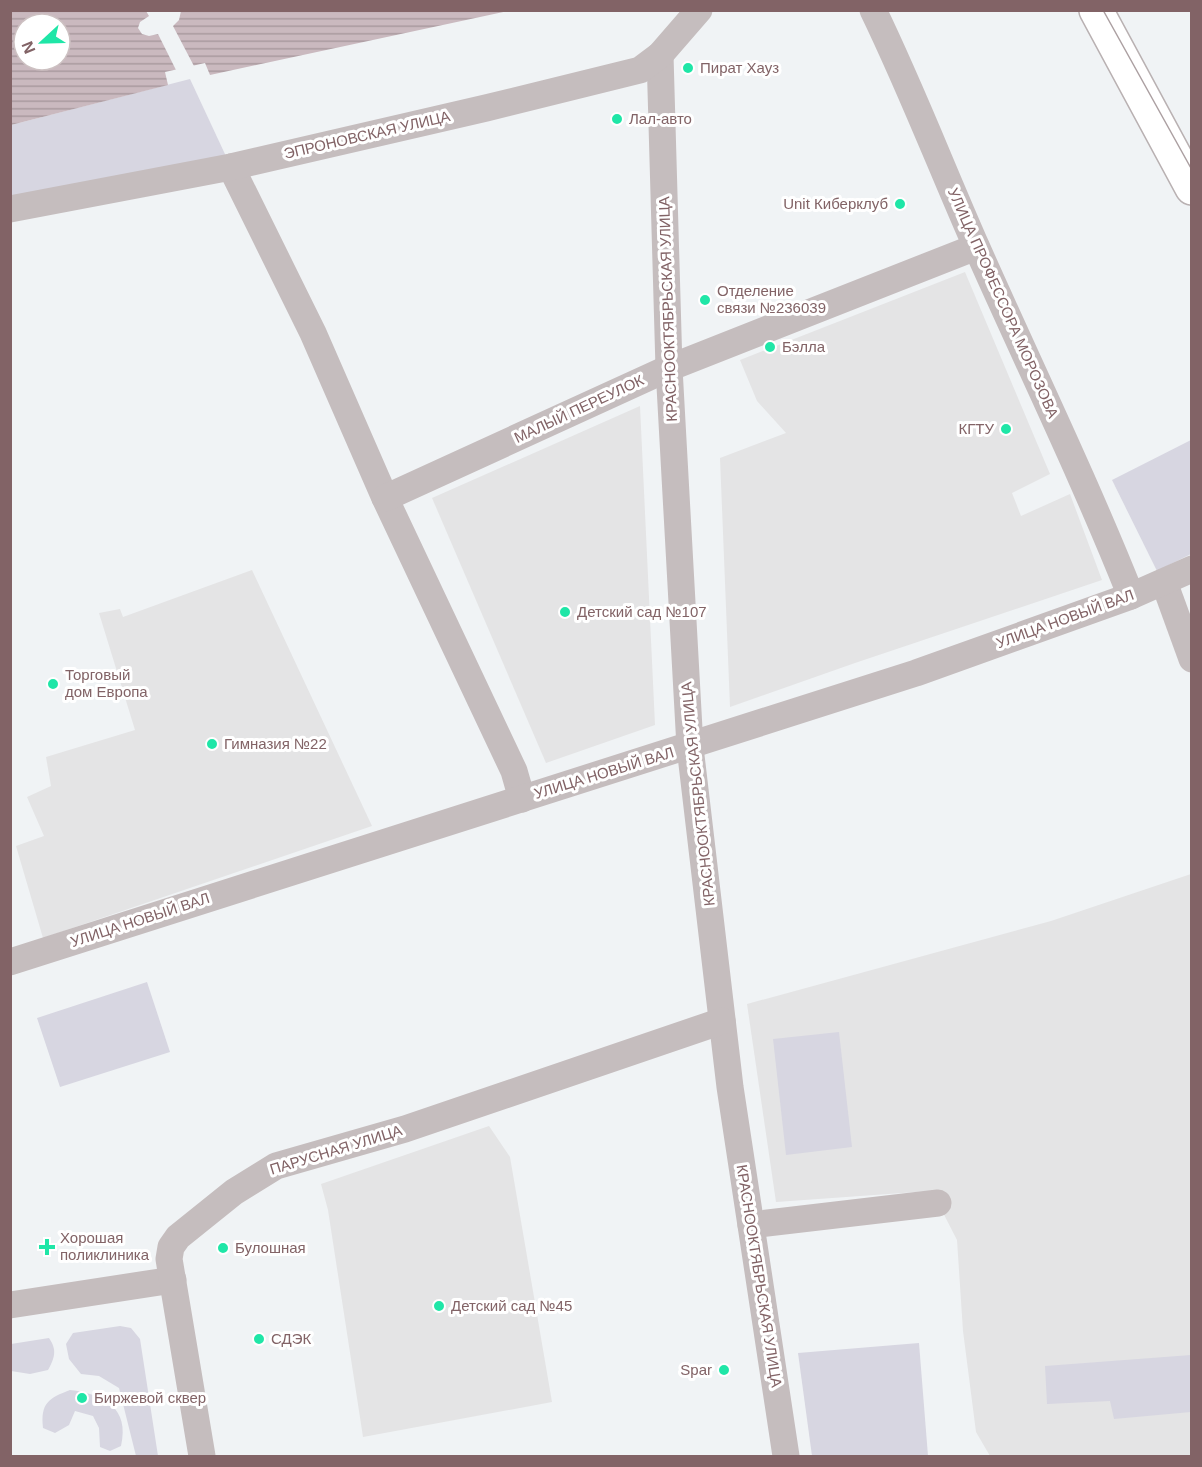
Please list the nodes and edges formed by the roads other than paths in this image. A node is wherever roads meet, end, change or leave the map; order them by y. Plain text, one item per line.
1 (699, 10) edge
2 (873, 10) edge
3 (1096, 10) edge
4 (1113, 10) edge
5 (660, 55) junction
6 (1191, 152) edge
7 (231, 167) junction
8 (1191, 188) edge
9 (10, 209) edge
10 (976, 247) junction
11 (669, 368) junction
12 (386, 498) junction
13 (1191, 569) edge
14 (1164, 582) junction
15 (1131, 596) junction
16 (1191, 659) edge
17 (690, 747) junction
18 (522, 799) junction
19 (10, 962) edge
20 (722, 1021) junction
21 (938, 1203) dead end
22 (751, 1225) junction
23 (173, 1280) junction
24 (10, 1305) edge
25 (202, 1456) edge
26 (786, 1456) edge

1 - 5 street, ЭПРОНОВСКАЯ УЛИЦА
2 - 10 street, УЛИЦА ПРОФЕССОРА МОРОЗОВА
3 - 8 main road
4 - 6 main road
5 - 7 street, ЭПРОНОВСКАЯ УЛИЦА
5 - 11 street, КРАСНООКТЯБРЬСКАЯ УЛИЦА
7 - 9 street, ЭПРОНОВСКАЯ УЛИЦА
7 - 12 street
10 - 11 street, МАЛЫЙ ПЕРЕУЛОК
10 - 15 street, УЛИЦА ПРОФЕССОРА МОРОЗОВА
11 - 12 street, МАЛЫЙ ПЕРЕУЛОК
11 - 17 street, КРАСНООКТЯБРЬСКАЯ УЛИЦА
12 - 18 street
13 - 14 street, УЛИЦА НОВЫЙ ВАЛ
14 - 15 street, УЛИЦА НОВЫЙ ВАЛ
14 - 16 street
15 - 17 street, УЛИЦА НОВЫЙ ВАЛ
17 - 18 street, УЛИЦА НОВЫЙ ВАЛ
17 - 20 street, КРАСНООКТЯБРЬСКАЯ УЛИЦА
18 - 19 street, УЛИЦА НОВЫЙ ВАЛ
20 - 22 street, КРАСНООКТЯБРЬСКАЯ УЛИЦА
20 - 23 street, ПАРУСНАЯ УЛИЦА
21 - 22 street
22 - 26 street, КРАСНООКТЯБРЬСКАЯ УЛИЦА
23 - 24 street
23 - 25 street, ПАРУСНАЯ УЛИЦА

